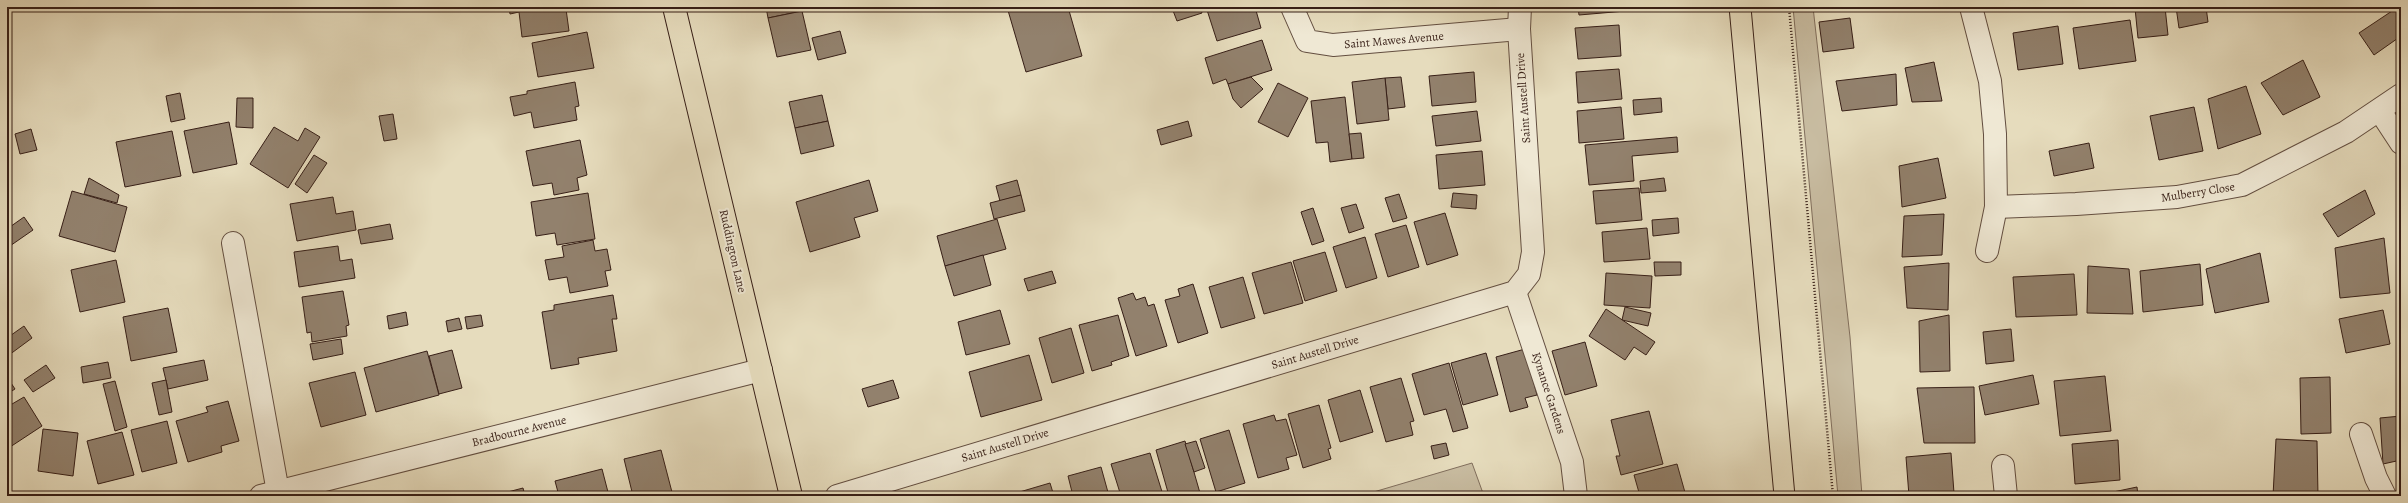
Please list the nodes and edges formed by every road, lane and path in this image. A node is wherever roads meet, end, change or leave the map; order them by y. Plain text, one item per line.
1 (674, 7) edge
2 (1292, 7) edge
3 (1520, 7) edge
4 (1789, 7) edge
5 (1971, 7) edge
6 (1519, 29) junction
7 (2401, 96) edge
8 (2380, 111) junction
9 (2401, 143) edge
10 (1996, 207) junction
11 (233, 243) dead end
12 (1987, 251) dead end
13 (1515, 292) junction
14 (761, 370) junction
15 (2361, 434) dead end
16 (2003, 466) dead end
17 (270, 494) edge
18 (791, 496) edge
19 (837, 496) edge
20 (1576, 496) edge
21 (1833, 496) edge
22 (2006, 496) edge
23 (2385, 496) edge

1 - 14 main road, Ruddington Lane
2 - 6 street, Saint Mawes Avenue
3 - 6 street, Saint Austell Drive
4 - 21 path
5 - 10 street
6 - 13 street, Saint Austell Drive
7 - 8 street, Mulberry Close
8 - 9 street
8 - 10 street, Mulberry Close
10 - 12 street
11 - 17 street, Bradbourne Avenue
13 - 19 street, Saint Austell Drive
13 - 20 street, Kynance Gardens
14 - 17 street, Bradbourne Avenue
14 - 18 main road, Ruddington Lane
15 - 23 street
16 - 22 street

